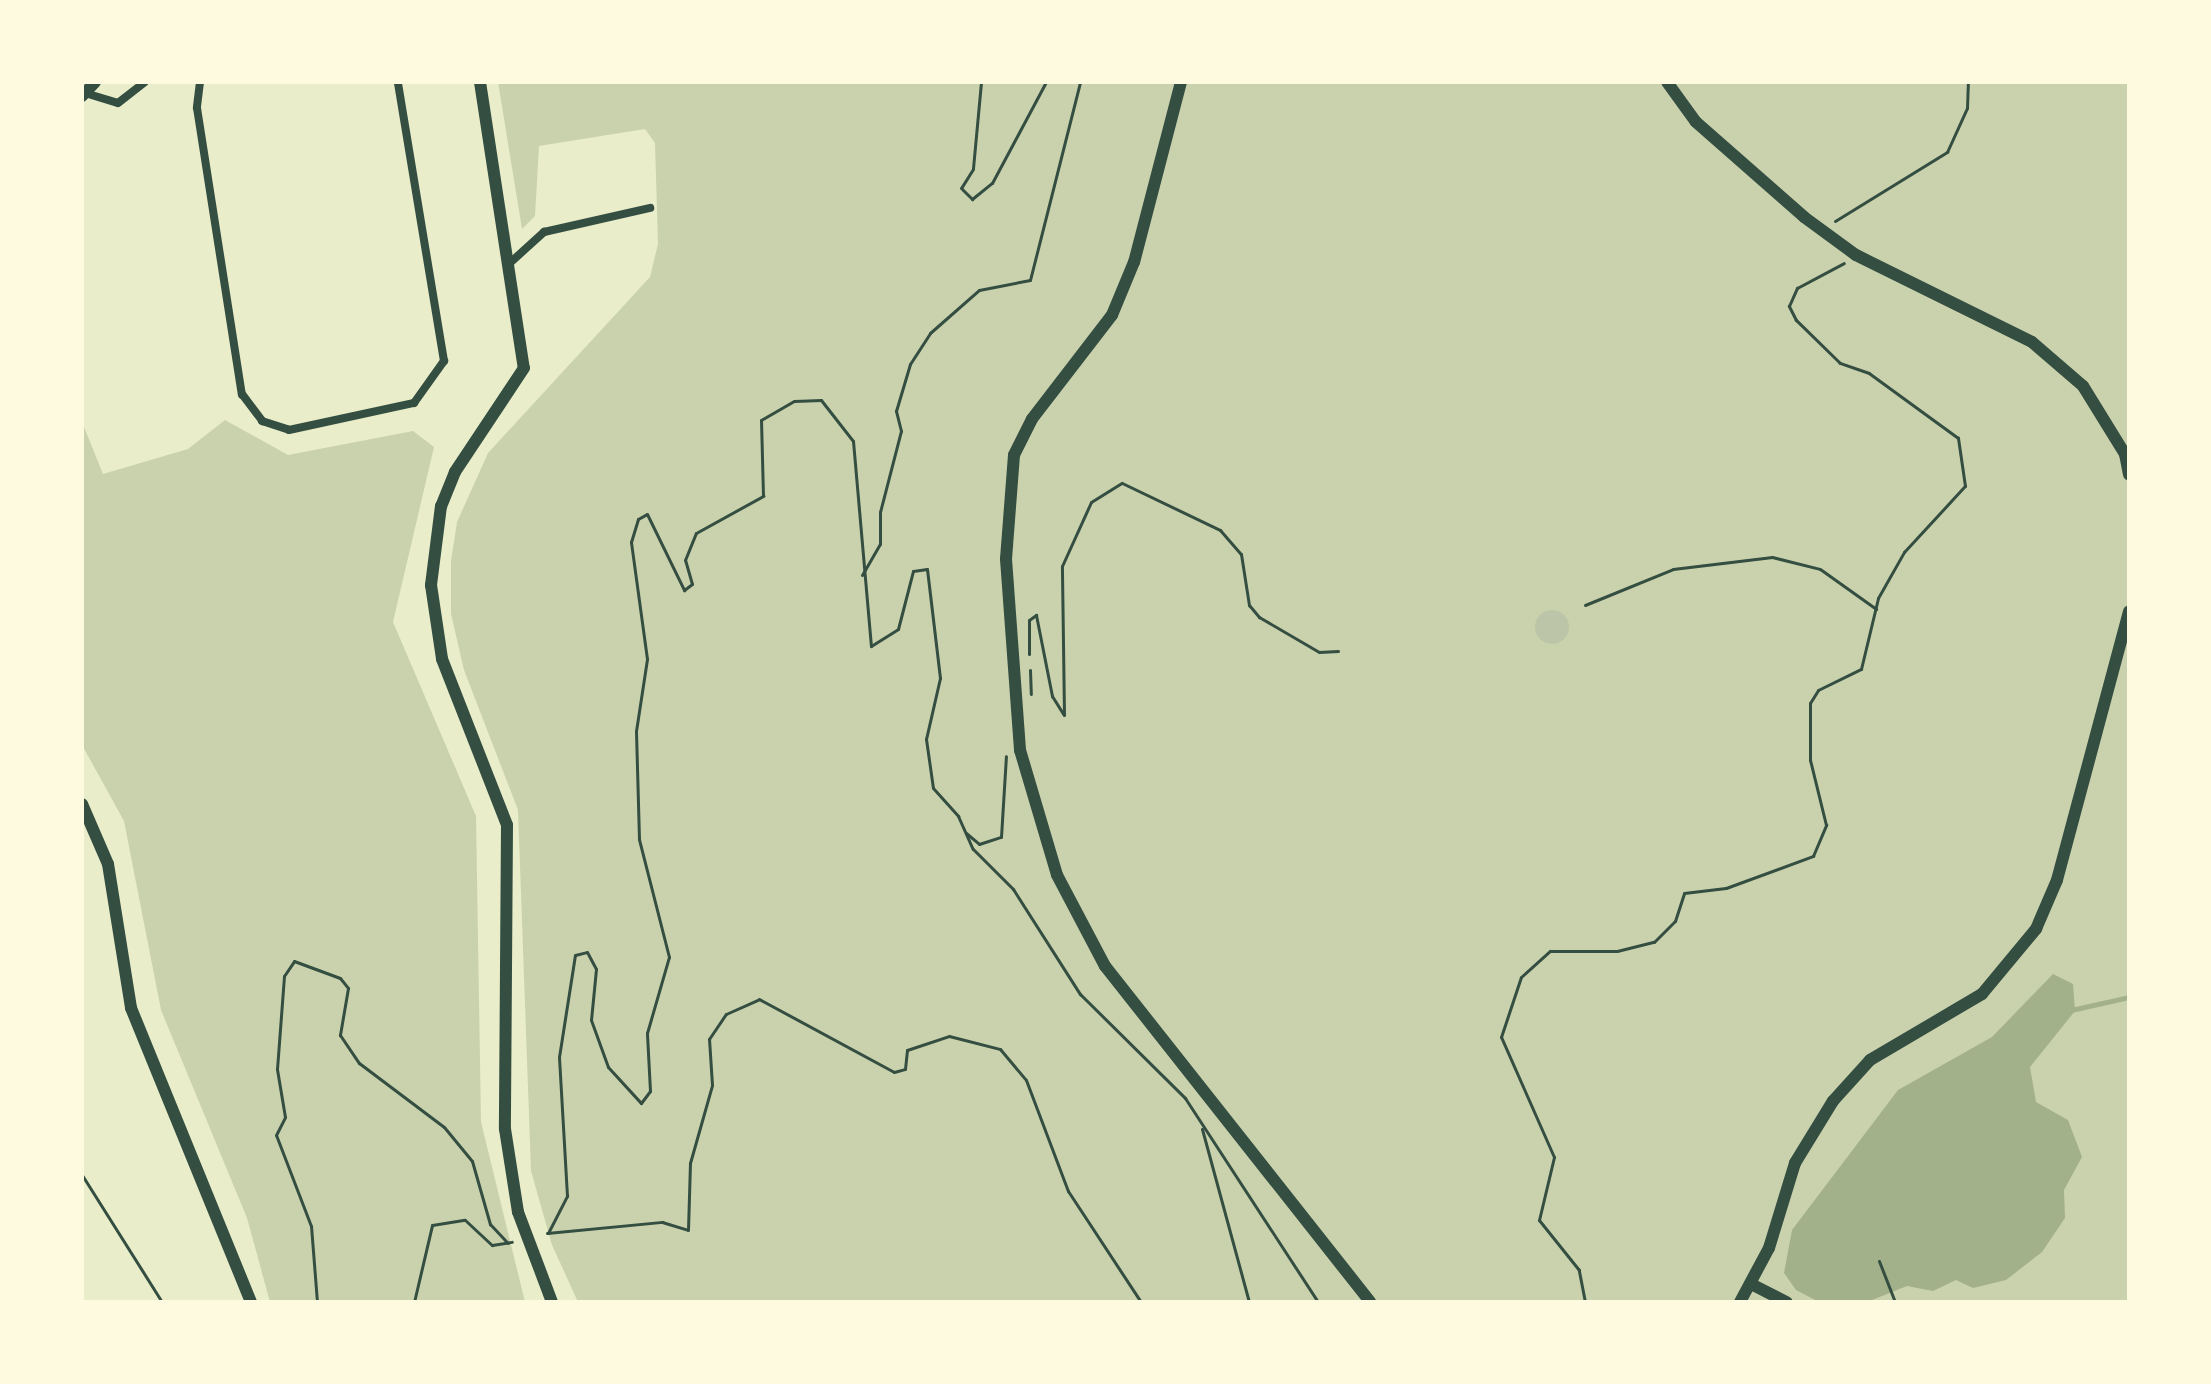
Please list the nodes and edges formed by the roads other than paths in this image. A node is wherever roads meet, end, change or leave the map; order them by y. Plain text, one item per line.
1 (95, 82) edge
2 (145, 82) edge
3 (212, 82) edge
4 (398, 82) edge
5 (480, 82) edge
6 (1181, 82) edge
7 (1667, 82) edge
8 (201, 84) edge
9 (83, 95) edge
10 (650, 208) dead end
11 (511, 262) junction
12 (2129, 475) edge
13 (2129, 612) edge
14 (82, 804) edge
15 (1753, 1285) junction
16 (251, 1302) edge
17 (552, 1302) edge
18 (1370, 1302) edge
19 (1740, 1302) edge
20 (1787, 1302) edge

1 - 9 street
2 - 9 street
3 - 8 street
4 - 8 street
5 - 11 street
6 - 18 street
7 - 12 street
10 - 11 street
11 - 17 street
13 - 15 street
14 - 16 street
15 - 19 street
15 - 20 street

